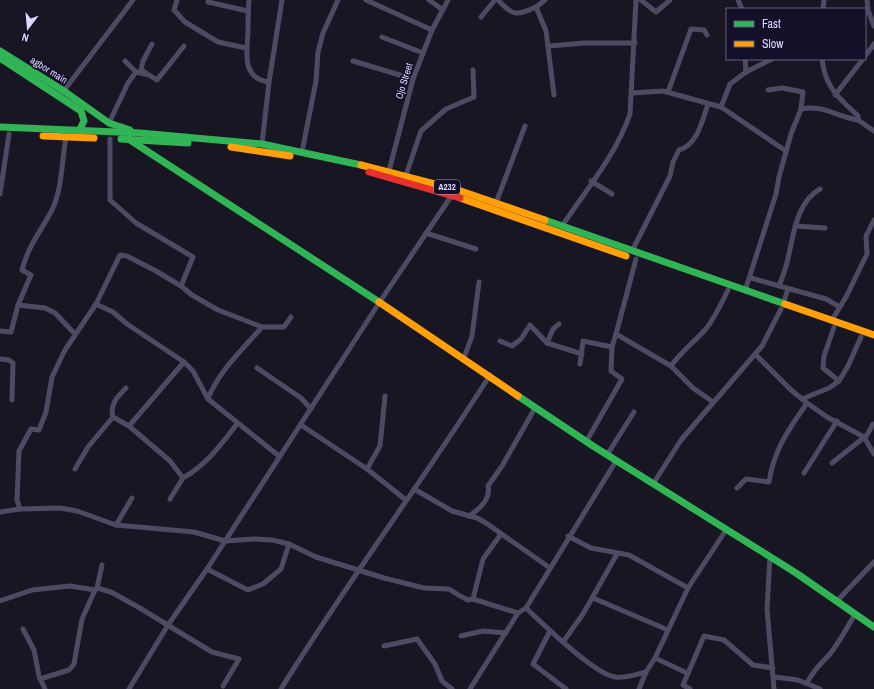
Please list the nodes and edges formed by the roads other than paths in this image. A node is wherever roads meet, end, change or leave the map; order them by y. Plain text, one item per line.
1 (133, 0) edge
2 (177, 0) edge
3 (249, 0) edge
4 (282, 0) edge
5 (338, 0) edge
6 (366, 0) edge
7 (429, 0) edge
8 (448, 0) edge
9 (495, 0) edge
10 (498, 0) edge
11 (545, 0) edge
12 (636, 0) edge
13 (641, 0) edge
14 (670, 0) edge
15 (867, 0) edge
16 (208, 2) dead end
17 (536, 7) junction
18 (443, 10) junction
19 (248, 11) junction
20 (481, 18) dead end
21 (874, 26) edge
22 (432, 30) junction
23 (707, 35) dead end
24 (382, 37) dead end
25 (152, 44) dead end
26 (635, 44) junction
27 (874, 44) edge
28 (184, 46) dead end
29 (549, 46) junction
30 (246, 48) junction
31 (0, 50) edge
32 (423, 53) junction
33 (866, 55) edge
34 (0, 58) edge
35 (745, 60) edge
36 (770, 60) edge
37 (822, 60) edge
38 (862, 60) edge
39 (125, 61) dead end
40 (353, 61) dead end
41 (473, 70) dead end
42 (136, 72) junction
43 (746, 72) junction
44 (149, 75) junction
45 (413, 79) junction
46 (269, 82) junction
47 (768, 90) dead end
48 (64, 91) junction
49 (668, 92) junction
50 (632, 93) junction
51 (554, 94) dead end
52 (835, 95) junction
53 (59, 97) junction
54 (708, 104) junction
55 (721, 107) junction
56 (802, 109) junction
57 (84, 110) junction
58 (858, 120) junction
59 (109, 123) junction
60 (525, 126) dead end
61 (0, 127) edge
62 (79, 131) junction
63 (874, 132) edge
64 (0, 133) edge
65 (9, 134) junction
66 (140, 134) junction
67 (66, 137) junction
68 (110, 139) junction
69 (130, 140) junction
70 (262, 144) junction
71 (786, 151) junction
72 (302, 152) junction
73 (389, 171) junction
74 (406, 175) junction
75 (591, 181) junction
76 (820, 189) dead end
77 (0, 191) edge
78 (612, 194) dead end
79 (452, 195) junction
80 (496, 203) junction
81 (526, 217) junction
82 (874, 220) edge
83 (562, 226) junction
84 (795, 226) junction
85 (825, 228) dead end
86 (426, 233) junction
87 (476, 249) dead end
88 (632, 251) junction
89 (636, 259) junction
90 (751, 278) junction
91 (479, 282) dead end
92 (181, 286) junction
93 (779, 286) junction
94 (788, 289) junction
95 (728, 290) junction
96 (745, 291) junction
97 (379, 302) junction
98 (96, 304) junction
99 (18, 305) junction
100 (782, 306) junction
101 (840, 307) junction
102 (291, 317) dead end
103 (559, 324) dead end
104 (833, 324) junction
105 (262, 327) junction
106 (0, 331) edge
107 (75, 334) junction
108 (616, 334) junction
109 (874, 335) edge
110 (861, 337) junction
111 (500, 341) dead end
112 (874, 341) edge
113 (547, 343) junction
114 (612, 346) junction
115 (582, 354) junction
116 (755, 354) junction
117 (464, 358) junction
118 (0, 359) edge
119 (184, 362) junction
120 (580, 364) dead end
121 (671, 366) junction
122 (257, 368) dead end
123 (490, 375) junction
124 (839, 381) junction
125 (202, 387) junction
126 (126, 388) dead end
127 (212, 389) junction
128 (385, 396) dead end
129 (208, 399) junction
130 (802, 399) junction
131 (12, 400) dead end
132 (713, 402) junction
133 (807, 403) junction
134 (535, 408) junction
135 (311, 409) junction
136 (634, 412) dead end
137 (113, 417) junction
138 (837, 421) junction
139 (237, 424) junction
140 (873, 424) edge
141 (301, 425) junction
142 (129, 426) junction
143 (864, 437) junction
144 (586, 442) junction
145 (874, 454) edge
146 (607, 455) junction
147 (279, 456) junction
148 (616, 461) junction
149 (832, 464) dead end
150 (75, 469) dead end
151 (367, 469) junction
152 (804, 473) dead end
153 (183, 478) junction
154 (653, 484) junction
155 (737, 488) dead end
156 (414, 489) junction
157 (132, 498) dead end
158 (170, 499) dead end
159 (406, 500) junction
160 (20, 509) junction
161 (0, 512) edge
162 (469, 516) junction
163 (116, 525) junction
164 (726, 530) junction
165 (501, 534) junction
166 (568, 536) junction
167 (225, 541) junction
168 (289, 544) junction
169 (617, 554) junction
170 (770, 557) junction
171 (874, 562) edge
172 (102, 565) dead end
173 (550, 568) junction
174 (207, 569) junction
175 (359, 570) junction
176 (688, 588) junction
177 (96, 589) junction
178 (593, 598) junction
179 (473, 599) junction
180 (0, 601) edge
181 (836, 602) junction
182 (526, 608) junction
183 (518, 613) junction
184 (855, 614) junction
185 (168, 625) junction
186 (874, 628) edge
187 (23, 629) dead end
188 (668, 630) junction
189 (550, 631) junction
190 (506, 633) junction
191 (461, 636) dead end
192 (563, 642) junction
193 (384, 646) dead end
194 (655, 658) junction
195 (774, 668) junction
196 (646, 672) junction
197 (688, 673) junction
198 (774, 677) junction
199 (40, 679) junction
200 (807, 683) junction
201 (223, 686) dead end
202 (473, 688) edge
203 (45, 689) edge
204 (128, 689) edge
205 (281, 689) edge
206 (452, 689) edge
207 (566, 689) edge
208 (639, 689) edge
209 (690, 689) edge
210 (774, 689) edge
211 (820, 689) edge

1 - 48 street
2 - 30 street
3 - 19 street
4 - 46 street
5 - 72 street
6 - 22 street
7 - 18 street
8 - 18 street, Ojo Street
9 - 20 street
10 - 17 street
11 - 17 street
12 - 26 street
13 - 14 street
15 - 21 street
16 - 19 street
17 - 29 street
18 - 22 street, Ojo Street
19 - 30 street
22 - 32 street, Ojo Street
23 - 49 street
24 - 32 street
25 - 44 street
26 - 29 street
26 - 50 street
27 - 33 street
28 - 44 street
29 - 51 street
30 - 46 street
31 - 48 main road, agbor main
32 - 45 street, Ojo Street
34 - 53 main road, agbor main
35 - 43 street
36 - 43 street
37 - 52 street
38 - 52 street
39 - 42 street
40 - 45 street
41 - 74 street
42 - 44 street
42 - 59 street
43 - 55 street
45 - 73 street, Ojo Street
46 - 70 street
47 - 56 street
48 - 53 street
48 - 57 main road, agbor main
49 - 50 street
49 - 54 street
50 - 75 street
52 - 58 street
53 - 57 main road, agbor main
54 - 55 street
54 - 88 street
55 - 71 street
56 - 58 street
56 - 71 street
57 - 59 main road
57 - 62 main road
58 - 63 street
59 - 66 main road
60 - 80 street
61 - 62 main road, A232
62 - 66 main road, A232
64 - 65 main road, A232
65 - 67 main road, A232
65 - 77 street
66 - 70 main road, A232
67 - 68 main road, A232
67 - 99 street
68 - 69 main road, A232
68 - 92 street
69 - 79 main road, A232
69 - 97 main road
70 - 72 main road, A232
71 - 90 street
72 - 73 main road, A232
73 - 74 main road, A232
74 - 80 main road, A232
75 - 78 street
75 - 83 street
76 - 84 street
79 - 81 main road, A232
79 - 86 street
80 - 81 main road, A232
81 - 83 main road, A232
81 - 89 main road, A232
82 - 101 street
83 - 88 main road, A232
84 - 85 street
84 - 93 street
86 - 87 street
86 - 97 street
88 - 96 main road, A232
89 - 95 main road, A232
89 - 108 street
90 - 93 street
90 - 96 street
91 - 117 street
92 - 98 street
92 - 105 street
93 - 94 street
94 - 100 street
94 - 101 street
95 - 100 main road, A232
95 - 121 street
96 - 100 main road, A232
97 - 117 main road
97 - 135 street
98 - 107 street
98 - 119 street
99 - 106 street
99 - 107 street
100 - 104 main road, A232
100 - 116 street
101 - 104 street
102 - 105 street
103 - 113 street
104 - 109 main road, A232
104 - 110 main road, A232
104 - 124 street
105 - 127 street
107 - 160 street
108 - 114 street
108 - 121 street
110 - 112 main road, A232
110 - 124 street
111 - 113 street
113 - 115 street
114 - 115 street
114 - 144 street
115 - 120 street
116 - 130 street
116 - 132 street
117 - 123 main road
118 - 131 street
119 - 125 street
119 - 142 street
121 - 132 street
122 - 135 street
123 - 134 main road
123 - 156 street
124 - 130 street
125 - 127 street
125 - 129 street
126 - 137 street
127 - 129 street
128 - 151 street
129 - 139 street
130 - 133 street
132 - 154 street
133 - 138 street
133 - 155 street
134 - 144 main road
134 - 162 street
135 - 141 street
136 - 146 street
137 - 142 street
137 - 150 street
138 - 143 street
138 - 152 street
139 - 147 street
139 - 153 street
140 - 143 street
141 - 147 street
141 - 151 street
142 - 153 street
143 - 145 street
143 - 149 street
144 - 146 main road
146 - 148 main road
147 - 167 street
148 - 154 main road
148 - 166 street
151 - 159 street
153 - 158 street
154 - 164 main road
156 - 159 street
156 - 162 street
157 - 163 street
159 - 175 street
160 - 161 street
160 - 163 street
162 - 165 street
163 - 167 street
164 - 170 main road
164 - 176 street
165 - 173 street
165 - 179 street
166 - 169 street
166 - 173 street
167 - 168 street
167 - 174 street
168 - 174 street
168 - 175 street
169 - 176 street
169 - 178 street
170 - 181 main road
170 - 195 street
171 - 181 street
172 - 177 street
173 - 182 street
174 - 185 street
175 - 179 street
175 - 205 street
176 - 188 street
177 - 180 street
177 - 185 street
177 - 199 street
178 - 188 street
178 - 192 street
179 - 183 street
181 - 184 main road
182 - 183 street
182 - 189 street
183 - 190 street
184 - 186 main road
184 - 200 street
185 - 201 street
185 - 204 street
187 - 199 street
188 - 194 street
189 - 192 street
189 - 207 street
190 - 191 street
190 - 202 street
192 - 196 street
193 - 206 street
194 - 196 street
194 - 197 street
195 - 197 street
195 - 198 street
196 - 208 street
197 - 209 street
198 - 200 street
198 - 210 street
199 - 203 street
200 - 211 street

